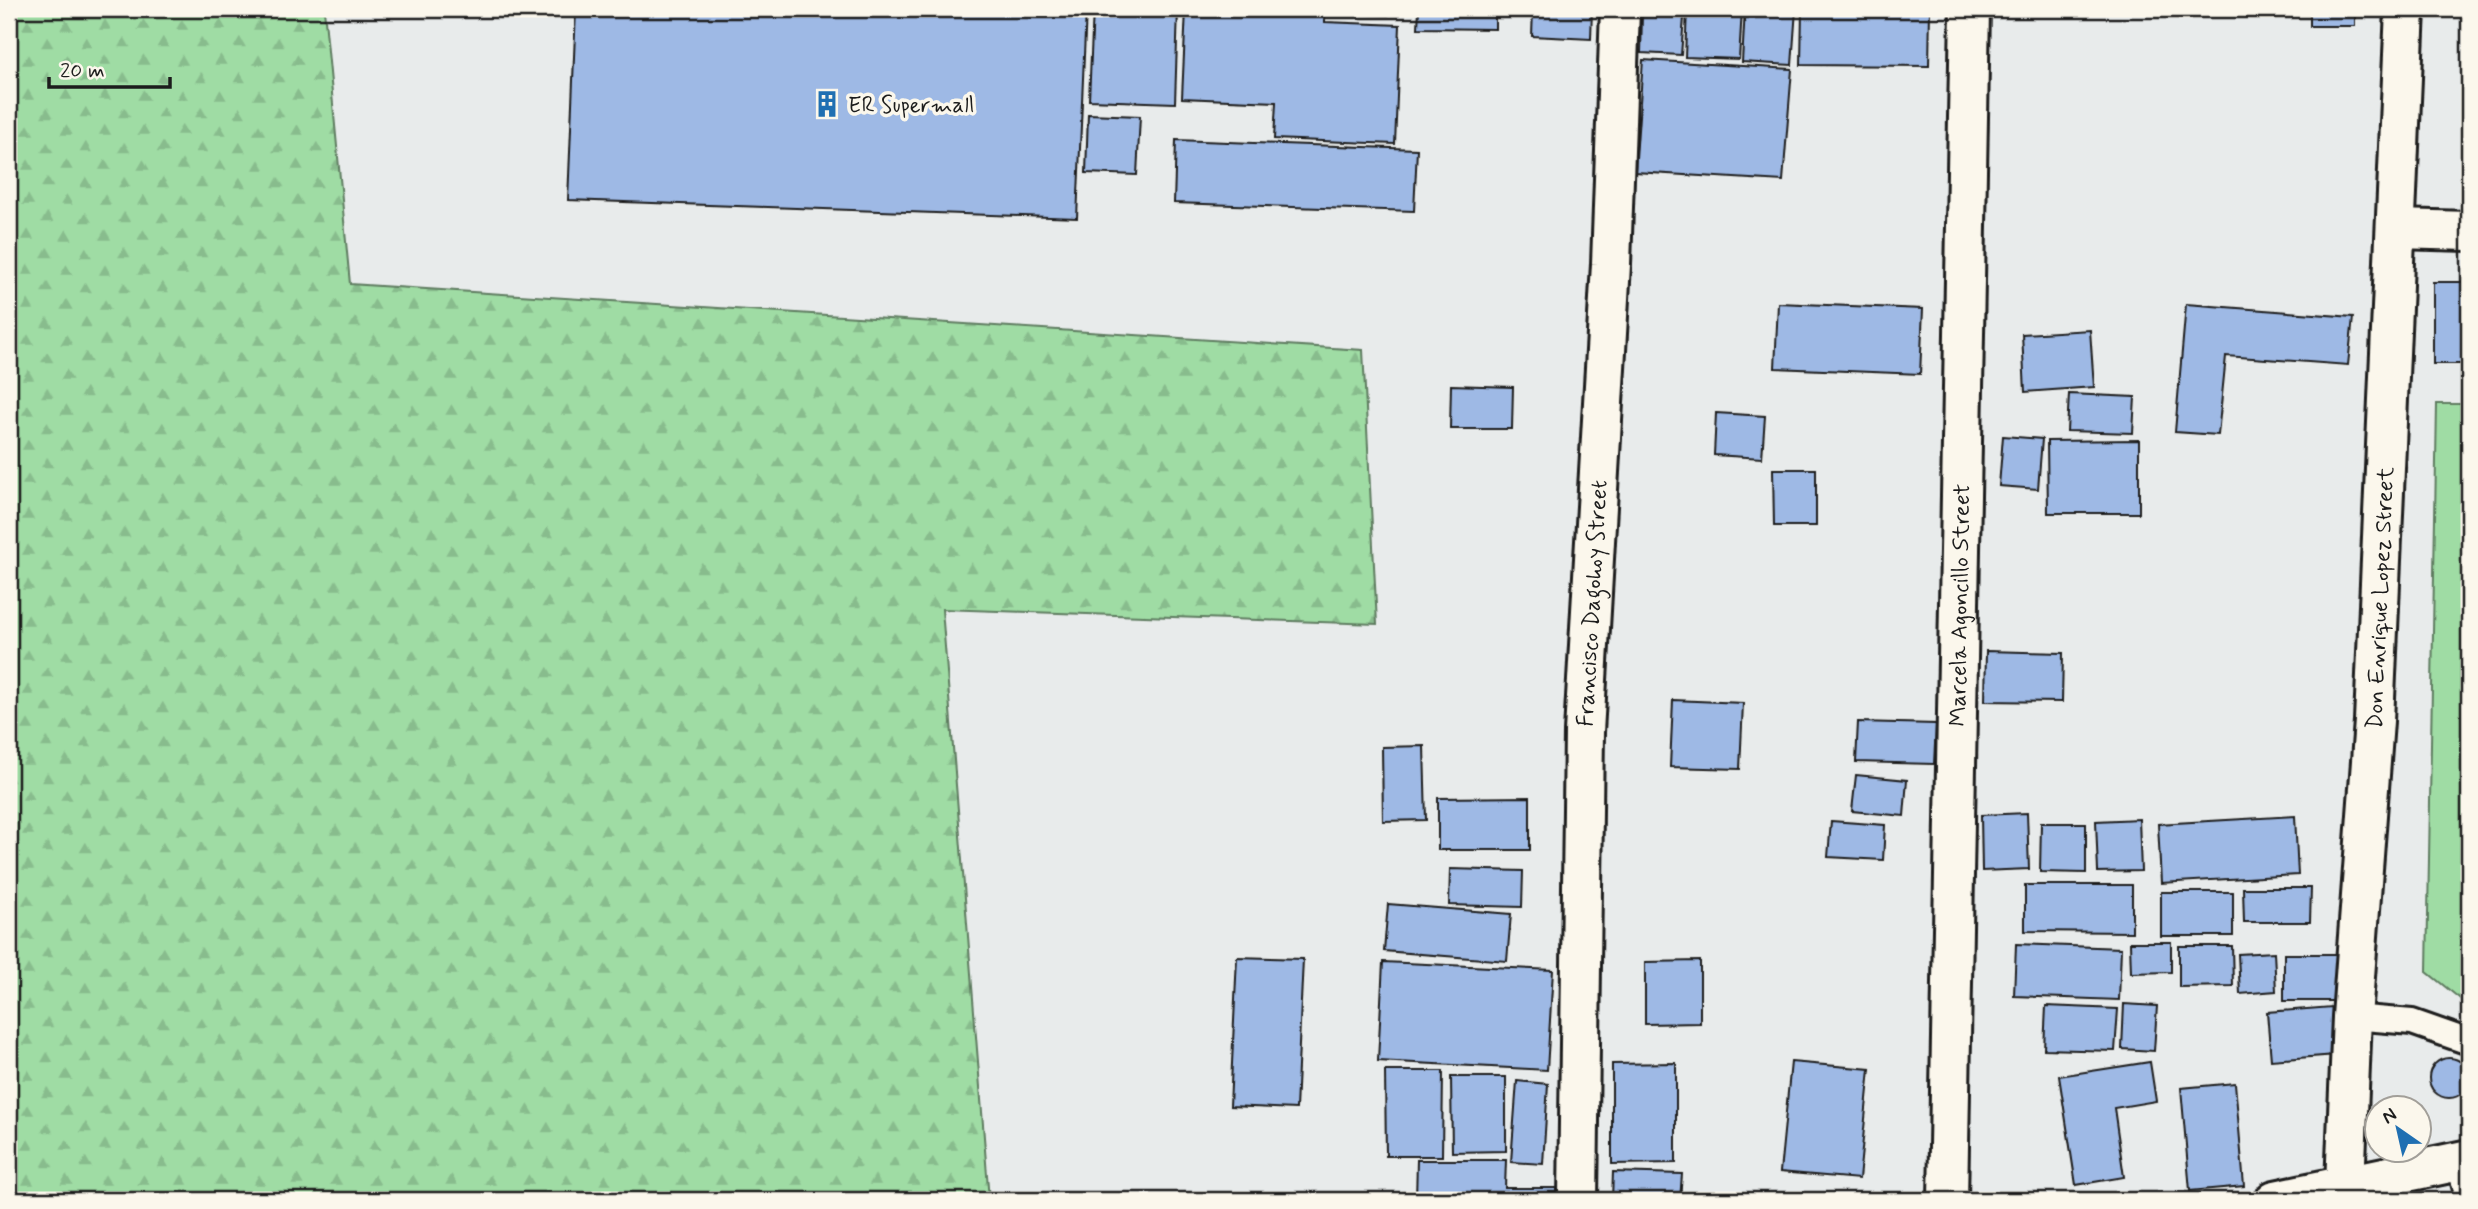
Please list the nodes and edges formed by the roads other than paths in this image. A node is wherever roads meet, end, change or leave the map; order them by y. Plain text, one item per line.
1 (1620, 9) edge
2 (1970, 9) edge
3 (2405, 9) edge
4 (2397, 229) junction
5 (2469, 231) edge
6 (2352, 1017) junction
7 (2469, 1042) edge
8 (2464, 1160) edge
9 (2345, 1185) junction
10 (1578, 1200) edge
11 (1948, 1200) edge
12 (2274, 1200) edge
13 (2469, 1200) edge

1 - 10 street, Francisco Dagohoy Street
2 - 11 street, Marcela Agoncillo Street
3 - 4 street, Don Enrique Lopez Street
4 - 5 street
4 - 6 street, Don Enrique Lopez Street
6 - 7 lane
6 - 9 street, Don Enrique Lopez Street
8 - 9 street
8 - 13 lane
9 - 12 street

